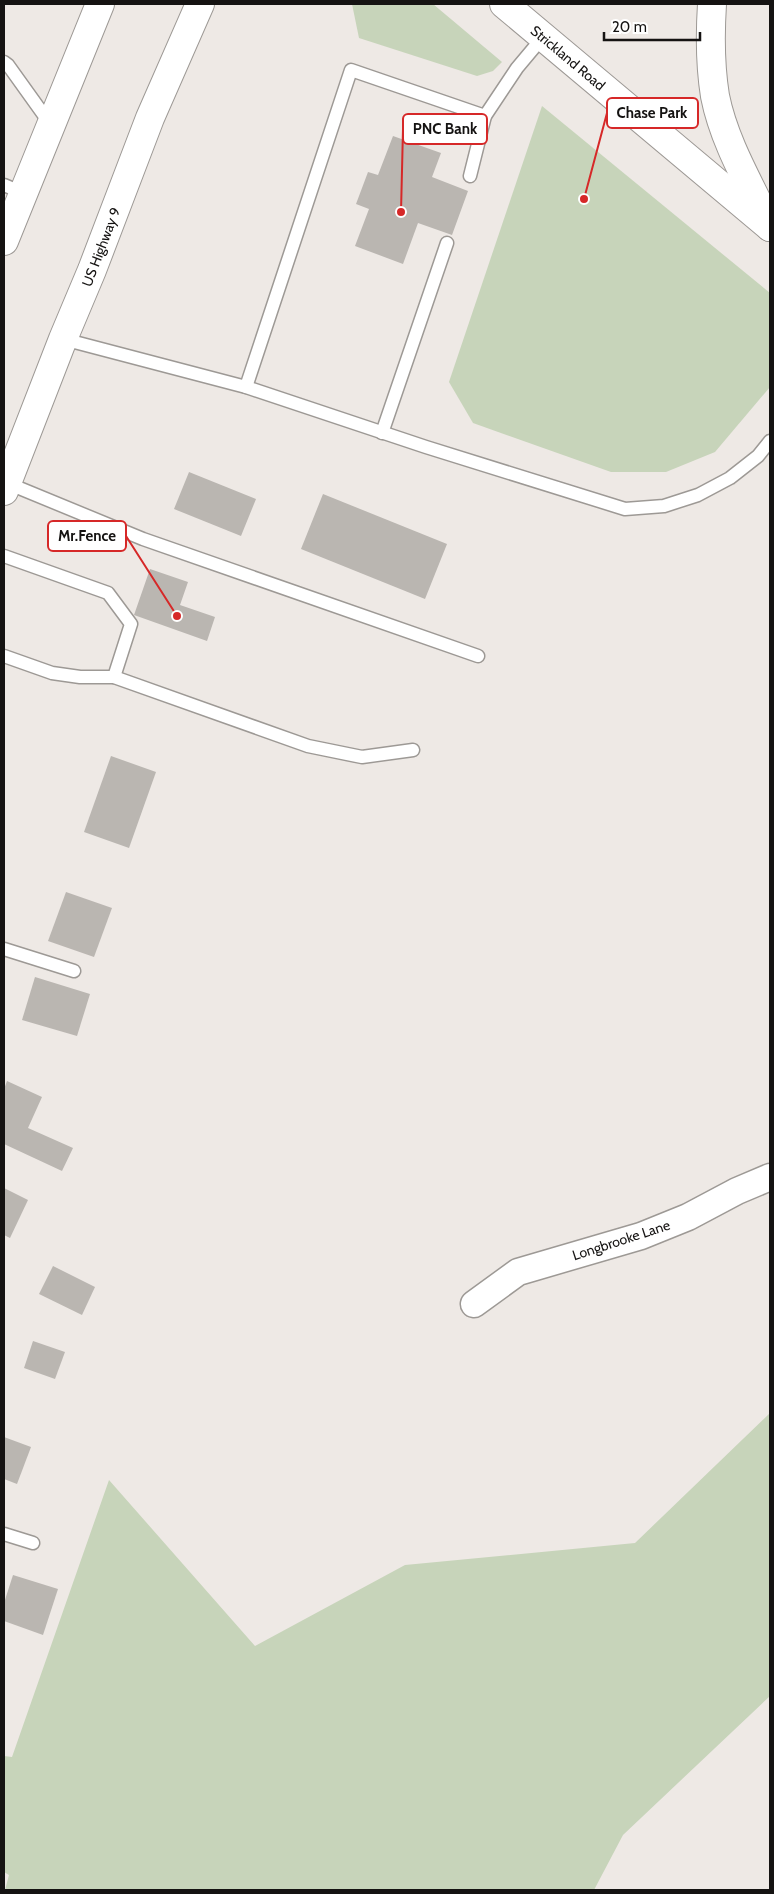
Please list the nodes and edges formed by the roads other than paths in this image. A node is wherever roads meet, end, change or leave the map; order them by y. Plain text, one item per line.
1 (100, 4) edge
2 (200, 4) edge
3 (504, 4) edge
4 (712, 4) edge
5 (543, 37) junction
6 (4, 62) edge
7 (485, 116) junction
8 (51, 125) junction
9 (470, 176) dead end
10 (14, 189) edge
11 (770, 227) edge
12 (4, 241) edge
13 (447, 243) dead end
14 (63, 339) junction
15 (246, 387) junction
16 (382, 433) junction
17 (770, 441) edge
18 (5, 487) edge
19 (4, 556) edge
20 (4, 656) edge
21 (478, 656) dead end
22 (114, 677) junction
23 (413, 750) dead end
24 (4, 949) edge
25 (74, 971) dead end
26 (770, 1177) edge
27 (474, 1304) dead end
28 (4, 1534) edge
29 (33, 1543) dead end

1 - 8 main road
2 - 14 main road, US Highway 9
3 - 5 main road, Strickland Road
4 - 11 main road
5 - 7 lane
5 - 11 main road, Strickland Road
6 - 8 lane
7 - 9 lane
7 - 15 lane
8 - 10 main road
10 - 12 main road
13 - 16 lane
14 - 15 lane
14 - 18 main road, US Highway 9
15 - 16 lane
16 - 17 lane
18 - 21 lane
19 - 22 lane
20 - 22 lane
22 - 23 lane
24 - 25 lane
26 - 27 street, Longbrooke Lane
28 - 29 lane

